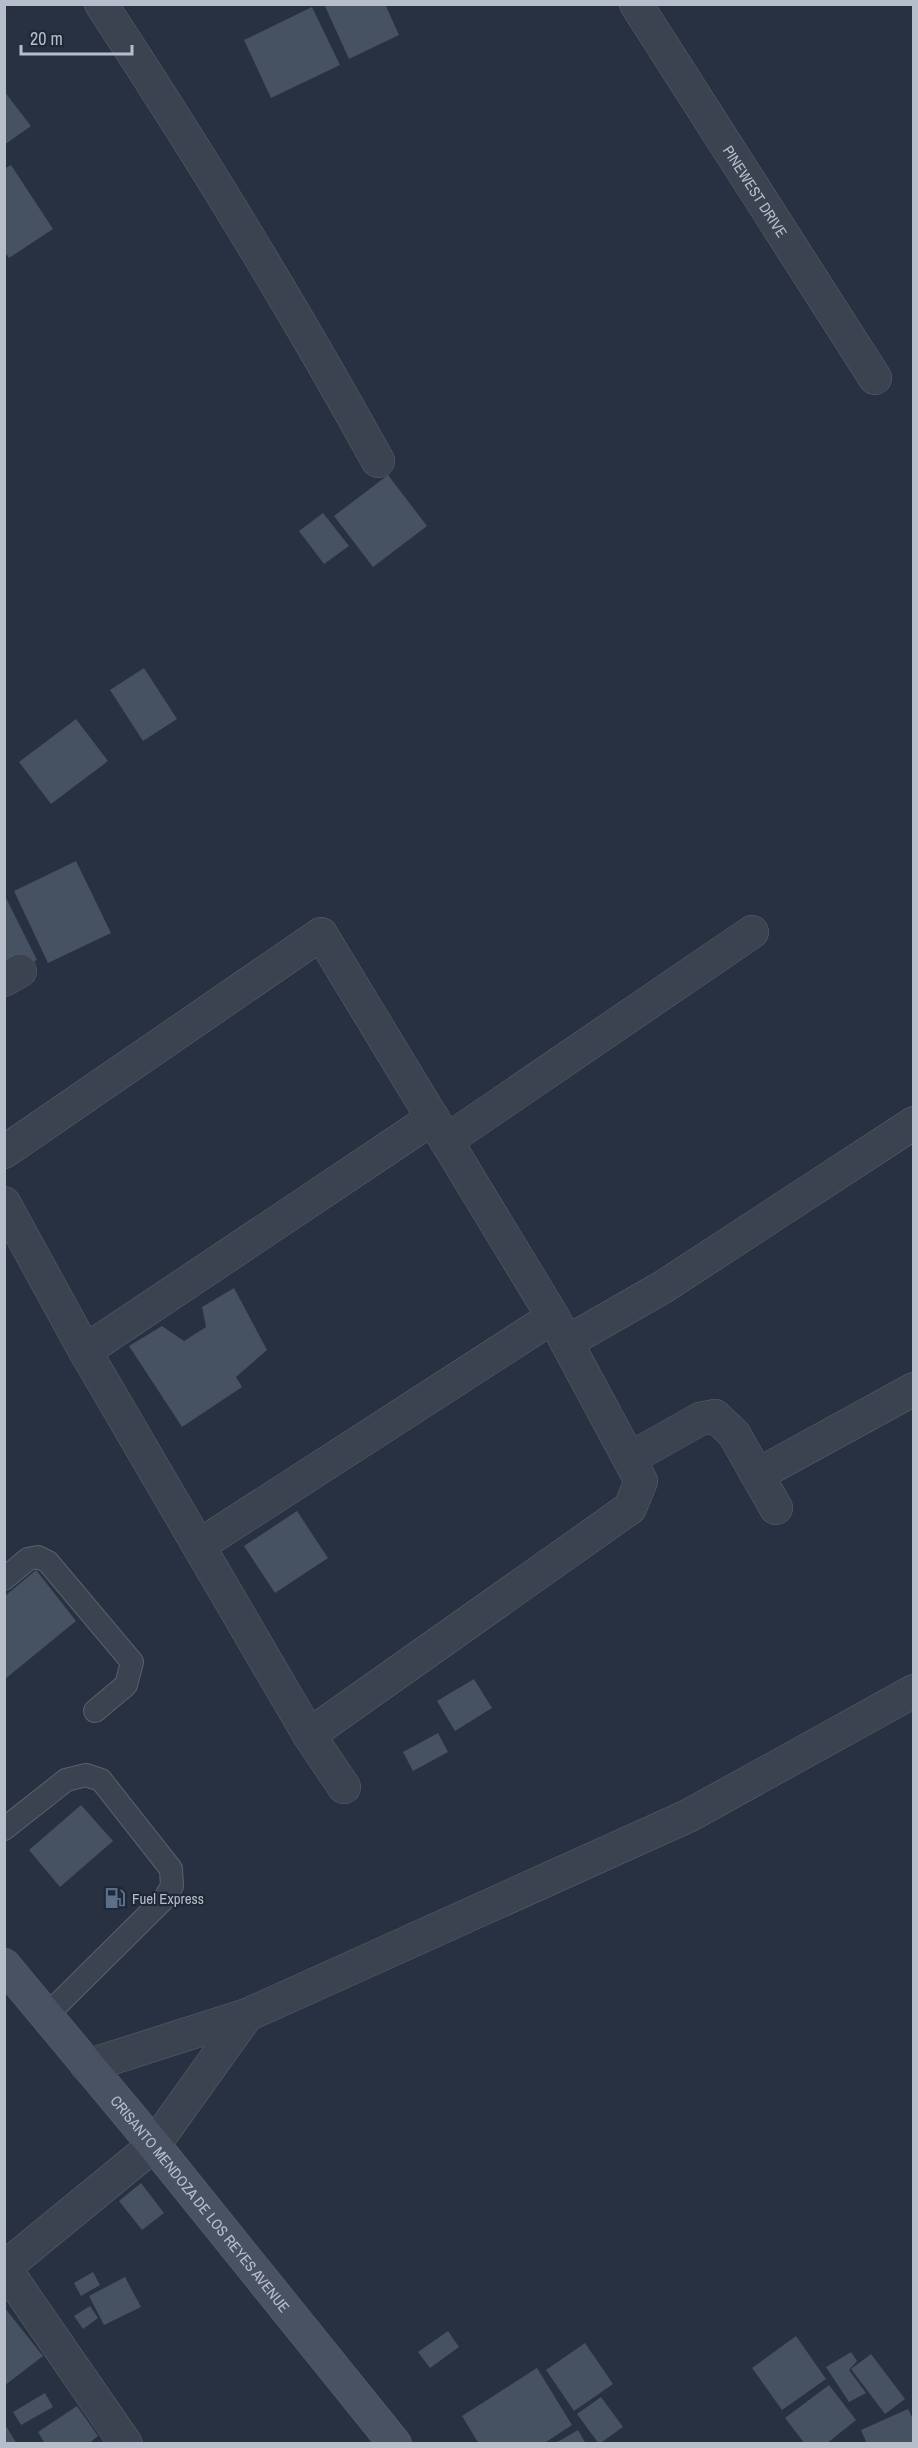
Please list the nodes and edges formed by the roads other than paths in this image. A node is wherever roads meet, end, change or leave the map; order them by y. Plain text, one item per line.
1 (101, 4) edge
2 (636, 4) edge
3 (875, 378) dead end
4 (378, 461) dead end
5 (752, 932) dead end
6 (914, 1123) edge
7 (439, 1130) junction
8 (4, 1152) edge
9 (4, 1203) edge
10 (560, 1329) junction
11 (85, 1351) junction
12 (914, 1389) edge
13 (629, 1459) junction
14 (757, 1475) junction
15 (776, 1508) dead end
16 (200, 1545) junction
17 (4, 1579) edge
18 (914, 1691) edge
19 (95, 1711) dead end
20 (309, 1735) junction
21 (344, 1787) dead end
22 (4, 1829) edge
23 (4, 1965) edge
24 (46, 2016) junction
25 (247, 2016) junction
26 (87, 2066) junction
27 (154, 2145) junction
28 (5, 2267) edge
29 (126, 2444) edge
30 (395, 2444) edge

1 - 4 street
2 - 3 street, PINEWEST DRIVE
5 - 7 street
6 - 10 street
7 - 8 street
7 - 10 street
7 - 11 street
9 - 11 street
10 - 13 street
10 - 16 street
11 - 16 street
12 - 14 street
13 - 14 street
13 - 20 street
14 - 15 street
16 - 20 street
17 - 19 lane
18 - 25 street
20 - 21 street
22 - 24 lane
23 - 24 main road, CRISANTO MENDOZA DE LOS REYES AVENUE
24 - 26 main road, CRISANTO MENDOZA DE LOS REYES AVENUE
25 - 26 street
25 - 27 street
26 - 27 main road, CRISANTO MENDOZA DE LOS REYES AVENUE
27 - 28 street
27 - 30 main road, CRISANTO MENDOZA DE LOS REYES AVENUE
28 - 29 street

